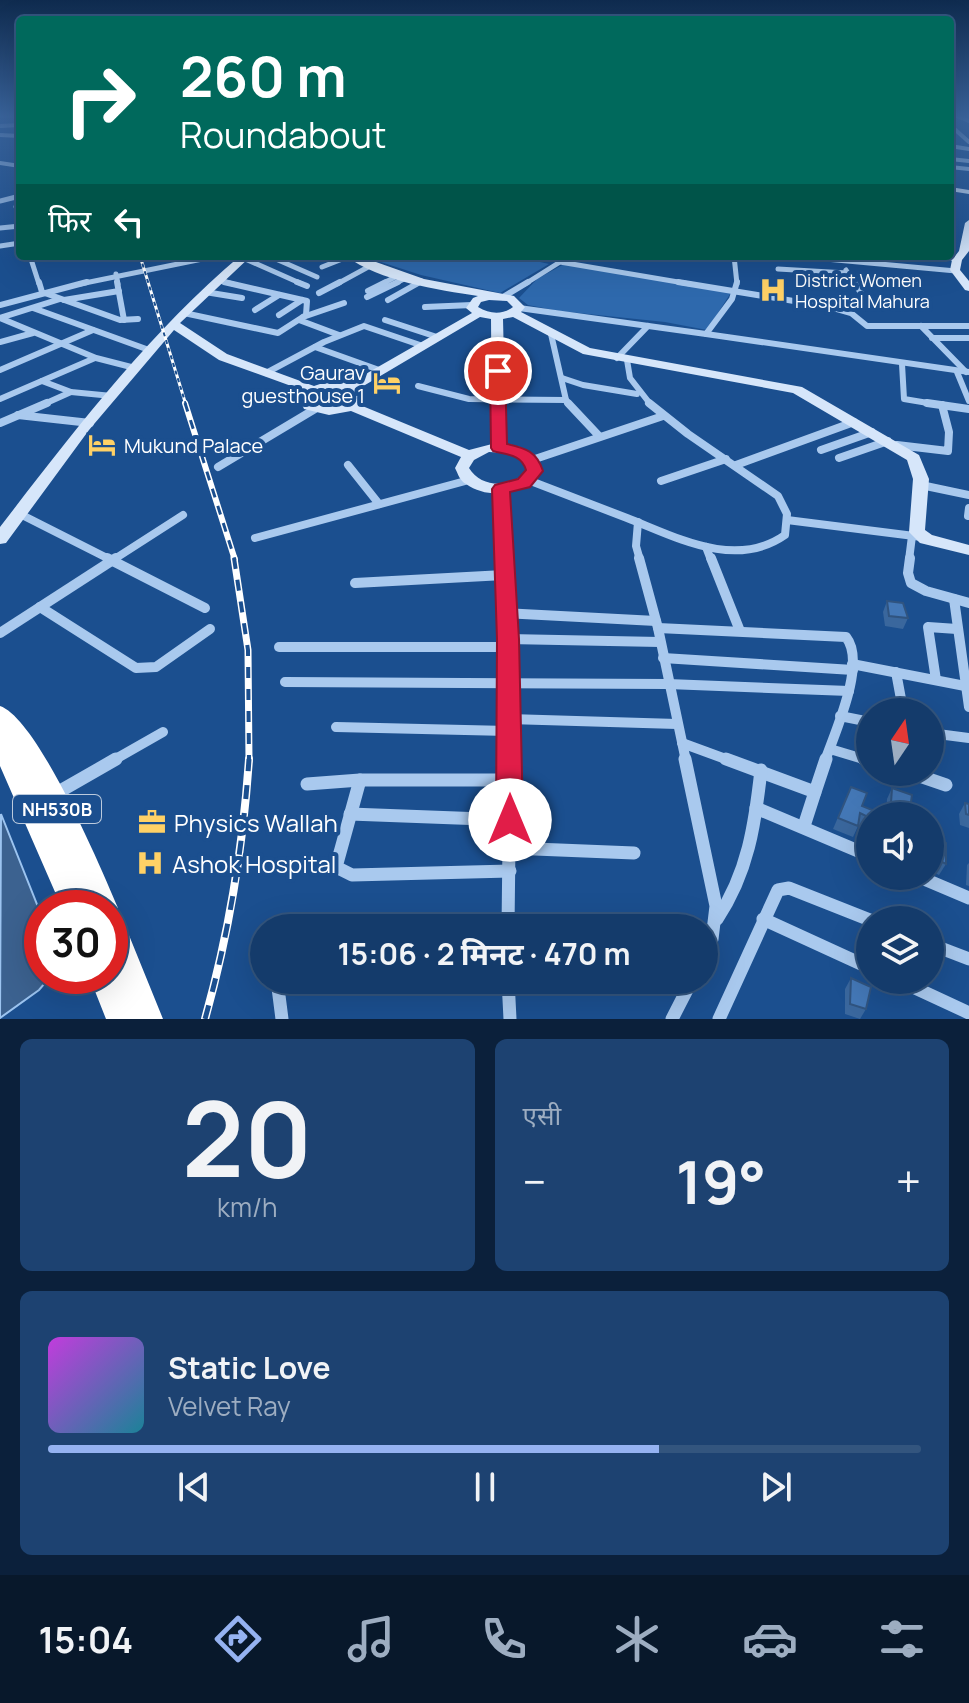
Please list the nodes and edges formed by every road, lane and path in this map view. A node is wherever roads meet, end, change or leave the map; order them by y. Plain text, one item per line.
1 (969, 223) edge
2 (31, 260) edge
3 (195, 260) edge
4 (240, 260) edge
5 (251, 260) edge
6 (278, 260) edge
7 (340, 260) edge
8 (359, 260) edge
9 (563, 260) edge
10 (734, 260) edge
11 (824, 260) edge
12 (949, 260) edge
13 (560, 262) junction
14 (840, 262) junction
15 (370, 266) junction
16 (322, 267) dead end
17 (778, 269) dead end
18 (847, 273) junction
19 (116, 274) junction
20 (404, 276) junction
21 (963, 276) edge
22 (317, 277) dead end
23 (88, 280) junction
24 (217, 280) junction
25 (421, 281) junction
26 (307, 286) dead end
27 (257, 290) junction
28 (119, 291) junction
29 (42, 292) junction
30 (205, 292) junction
31 (738, 292) junction
32 (319, 293) dead end
33 (368, 294) dead end
34 (92, 295) junction
35 (280, 295) junction
36 (500, 296) junction
37 (62, 299) junction
38 (865, 299) dead end
39 (302, 300) junction
40 (388, 300) dead end
41 (344, 303) dead end
42 (473, 303) junction
43 (0, 305) edge
44 (425, 307) dead end
45 (33, 308) junction
46 (255, 310) dead end
47 (517, 310) junction
48 (95, 311) junction
49 (184, 313) junction
50 (279, 315) dead end
51 (497, 316) junction
52 (0, 318) edge
53 (138, 319) dead end
54 (300, 319) junction
55 (124, 320) junction
56 (385, 320) dead end
57 (173, 324) junction
58 (648, 326) junction
59 (921, 326) junction
60 (969, 326) edge
61 (93, 330) junction
62 (33, 333) junction
63 (551, 334) junction
64 (706, 334) junction
65 (340, 335) junction
66 (437, 337) junction
67 (932, 338) junction
68 (969, 338) edge
69 (0, 342) edge
70 (60, 344) junction
71 (423, 346) junction
72 (315, 347) junction
73 (149, 350) junction
74 (96, 358) junction
75 (622, 359) junction
76 (902, 364) junction
77 (135, 368) junction
78 (0, 370) edge
79 (382, 371) junction
80 (957, 372) junction
81 (968, 372) edge
82 (266, 373) junction
83 (562, 378) junction
84 (42, 381) junction
85 (418, 386) dead end
86 (352, 387) junction
87 (314, 390) junction
88 (71, 392) junction
89 (637, 394) junction
90 (112, 396) junction
91 (498, 398) junction
92 (0, 399) edge
93 (566, 400) junction
94 (969, 401) edge
95 (942, 405) junction
96 (351, 406) junction
97 (315, 409) junction
98 (969, 409) edge
99 (17, 415) junction
100 (663, 416) junction
101 (855, 422) junction
102 (0, 423) edge
103 (90, 423) junction
104 (873, 432) junction
105 (599, 436) junction
106 (893, 443) junction
107 (499, 448) junction
108 (821, 450) dead end
109 (469, 455) junction
110 (839, 458) dead end
111 (726, 459) junction
112 (532, 460) junction
113 (348, 465) dead end
114 (736, 465) junction
115 (218, 467) dead end
116 (469, 480) junction
117 (528, 480) junction
118 (661, 481) dead end
119 (921, 485) junction
120 (501, 489) junction
121 (969, 495) edge
122 (379, 504) junction
123 (969, 508) edge
124 (20, 514) junction
125 (183, 515) dead end
126 (968, 516) edge
127 (787, 520) junction
128 (638, 522) junction
129 (917, 536) junction
130 (255, 538) dead end
131 (0, 539) edge
132 (706, 547) junction
133 (969, 550) edge
134 (113, 561) junction
135 (504, 575) junction
136 (355, 583) dead end
137 (954, 599) junction
138 (969, 603) edge
139 (40, 607) junction
140 (205, 608) dead end
141 (505, 613) junction
142 (657, 625) junction
143 (210, 629) dead end
144 (957, 629) junction
145 (740, 631) junction
146 (0, 633) edge
147 (660, 642) junction
148 (508, 643) junction
149 (279, 647) dead end
150 (663, 658) junction
151 (852, 667) junction
152 (896, 672) junction
153 (936, 680) junction
154 (285, 682) dead end
155 (508, 682) junction
156 (668, 684) junction
157 (965, 686) junction
158 (849, 691) junction
159 (901, 698) edge
160 (969, 707) edge
161 (840, 716) junction
162 (0, 717) edge
163 (856, 719) edge
164 (677, 724) junction
165 (508, 725) junction
166 (336, 727) dead end
167 (163, 732) dead end
168 (944, 735) edge
169 (969, 738) edge
170 (0, 743) edge
171 (682, 743) junction
172 (830, 749) junction
173 (856, 757) edge
174 (761, 770) junction
175 (360, 780) junction
176 (510, 780) junction
177 (307, 784) dead end
178 (815, 792) junction
179 (51, 797) junction
180 (756, 808) junction
181 (350, 814) junction
182 (510, 820) junction
183 (804, 826) junction
184 (510, 848) junction
185 (856, 850) edge
186 (634, 853) dead end
187 (510, 871) junction
188 (944, 887) edge
189 (70, 890) edge
190 (95, 890) edge
191 (969, 898) edge
192 (508, 914) edge
193 (715, 914) edge
194 (856, 915) edge
195 (718, 916) edge
196 (763, 919) junction
197 (944, 949) edge
198 (969, 959) edge
199 (856, 962) edge
200 (128, 976) edge
201 (114, 994) edge
202 (279, 994) edge
203 (509, 994) edge
204 (685, 994) edge
205 (928, 994) edge
206 (969, 1013) edge
207 (124, 1019) edge
208 (145, 1019) edge
209 (282, 1019) edge
210 (510, 1019) edge
211 (672, 1019) edge
212 (719, 1019) edge

1 - 21 street
2 - 29 street
3 - 19 street
4 - 24 street
5 - 26 street
6 - 22 street
7 - 16 street
8 - 15 street
9 - 13 street
10 - 31 street
11 - 14 street
12 - 21 street
13 - 31 street
13 - 36 street
14 - 18 street
14 - 21 street
15 - 20 street
15 - 32 street
17 - 18 street
18 - 38 street
19 - 23 street
19 - 28 street
20 - 25 street
20 - 33 street
23 - 29 street
23 - 34 street
24 - 27 street
24 - 30 street
25 - 40 street
25 - 42 street
27 - 30 street
27 - 35 street
28 - 34 street
28 - 55 street
29 - 37 street
29 - 43 street
30 - 49 street
31 - 59 street
31 - 64 street
34 - 37 street
34 - 48 street
35 - 39 street
35 - 46 street
36 - 42 street
36 - 47 street
37 - 45 street
37 - 48 street
39 - 50 street
39 - 54 street
41 - 54 street
42 - 44 street
42 - 51 street
42 - 66 street
45 - 52 street
45 - 61 street
47 - 51 street
47 - 58 street
47 - 63 street
48 - 55 street
49 - 54 street
49 - 57 street
51 - 91 street
52 - 62 street
53 - 55 street
54 - 65 street
56 - 66 street
57 - 73 street
57 - 82 street
58 - 64 street
58 - 75 street
59 - 60 street
59 - 67 street
61 - 70 street
61 - 73 street
62 - 69 street
62 - 70 street
63 - 75 street
63 - 83 street
64 - 76 street
65 - 71 street
65 - 72 street
66 - 71 street
67 - 68 street
67 - 81 street
70 - 74 street
70 - 78 street
71 - 79 street
72 - 79 street
72 - 82 street
73 - 77 street
74 - 77 street
74 - 84 street
75 - 89 street
75 - 101 street
76 - 80 street
76 - 95 street
77 - 90 street
79 - 86 street
80 - 81 street
80 - 94 street
82 - 87 street
83 - 89 street
83 - 93 street
84 - 88 street
84 - 92 street
85 - 91 street
86 - 87 street
86 - 96 street
87 - 97 street
88 - 90 street
88 - 99 street
89 - 100 street
90 - 103 street
91 - 93 street
91 - 107 street
93 - 105 street
95 - 98 street
95 - 106 street
96 - 97 street
96 - 109 street
97 - 115 street
99 - 102 street
99 - 103 street
100 - 105 street
100 - 111 street
101 - 104 street
101 - 114 street
103 - 124 street
104 - 106 street
104 - 108 street
105 - 112 street
106 - 110 street
106 - 119 street
107 - 109 street
107 - 112 street
109 - 116 street
111 - 114 street
111 - 118 street
112 - 117 street
113 - 122 street
114 - 127 street
116 - 120 street
116 - 122 street
117 - 120 street
117 - 128 street
119 - 121 street
119 - 129 street
120 - 135 street
122 - 130 street
123 - 126 street
124 - 131 street
124 - 134 street
125 - 134 street
127 - 129 street
127 - 132 street
128 - 132 street
128 - 142 street
129 - 133 street
129 - 137 street
132 - 145 street
134 - 139 street
134 - 140 street
135 - 136 street
135 - 141 street
137 - 138 street
137 - 144 street
139 - 143 street
139 - 146 street
141 - 142 street
141 - 148 street
142 - 145 street
142 - 147 street
144 - 153 street
144 - 157 street
145 - 151 street
147 - 148 street
147 - 150 street
148 - 149 street
148 - 155 street
150 - 151 street
150 - 156 street
151 - 152 street
151 - 158 street
152 - 153 street
152 - 159 street
153 - 157 street
154 - 155 street
155 - 156 street
155 - 165 street
156 - 158 street
156 - 164 street
157 - 160 street
158 - 161 street
161 - 163 street
161 - 172 street
162 - 179 highway, NH530B
164 - 165 street
164 - 171 street
165 - 166 street
165 - 176 street
167 - 179 street
168 - 169 street
170 - 189 highway, NH530B
171 - 174 street
171 - 193 street
172 - 173 street
172 - 178 street
174 - 178 street
174 - 180 street
175 - 176 street
175 - 177 street
175 - 181 street
176 - 182 street
178 - 183 street
179 - 190 highway, NH530B
180 - 183 street
180 - 195 street
181 - 182 street
181 - 187 street
182 - 184 street
183 - 185 street
184 - 186 street
184 - 187 street
187 - 192 street
188 - 191 street
194 - 196 street
196 - 199 street
196 - 212 street
197 - 198 street
200 - 208 highway
201 - 207 highway
202 - 209 street
203 - 210 street
204 - 211 street
205 - 206 street

